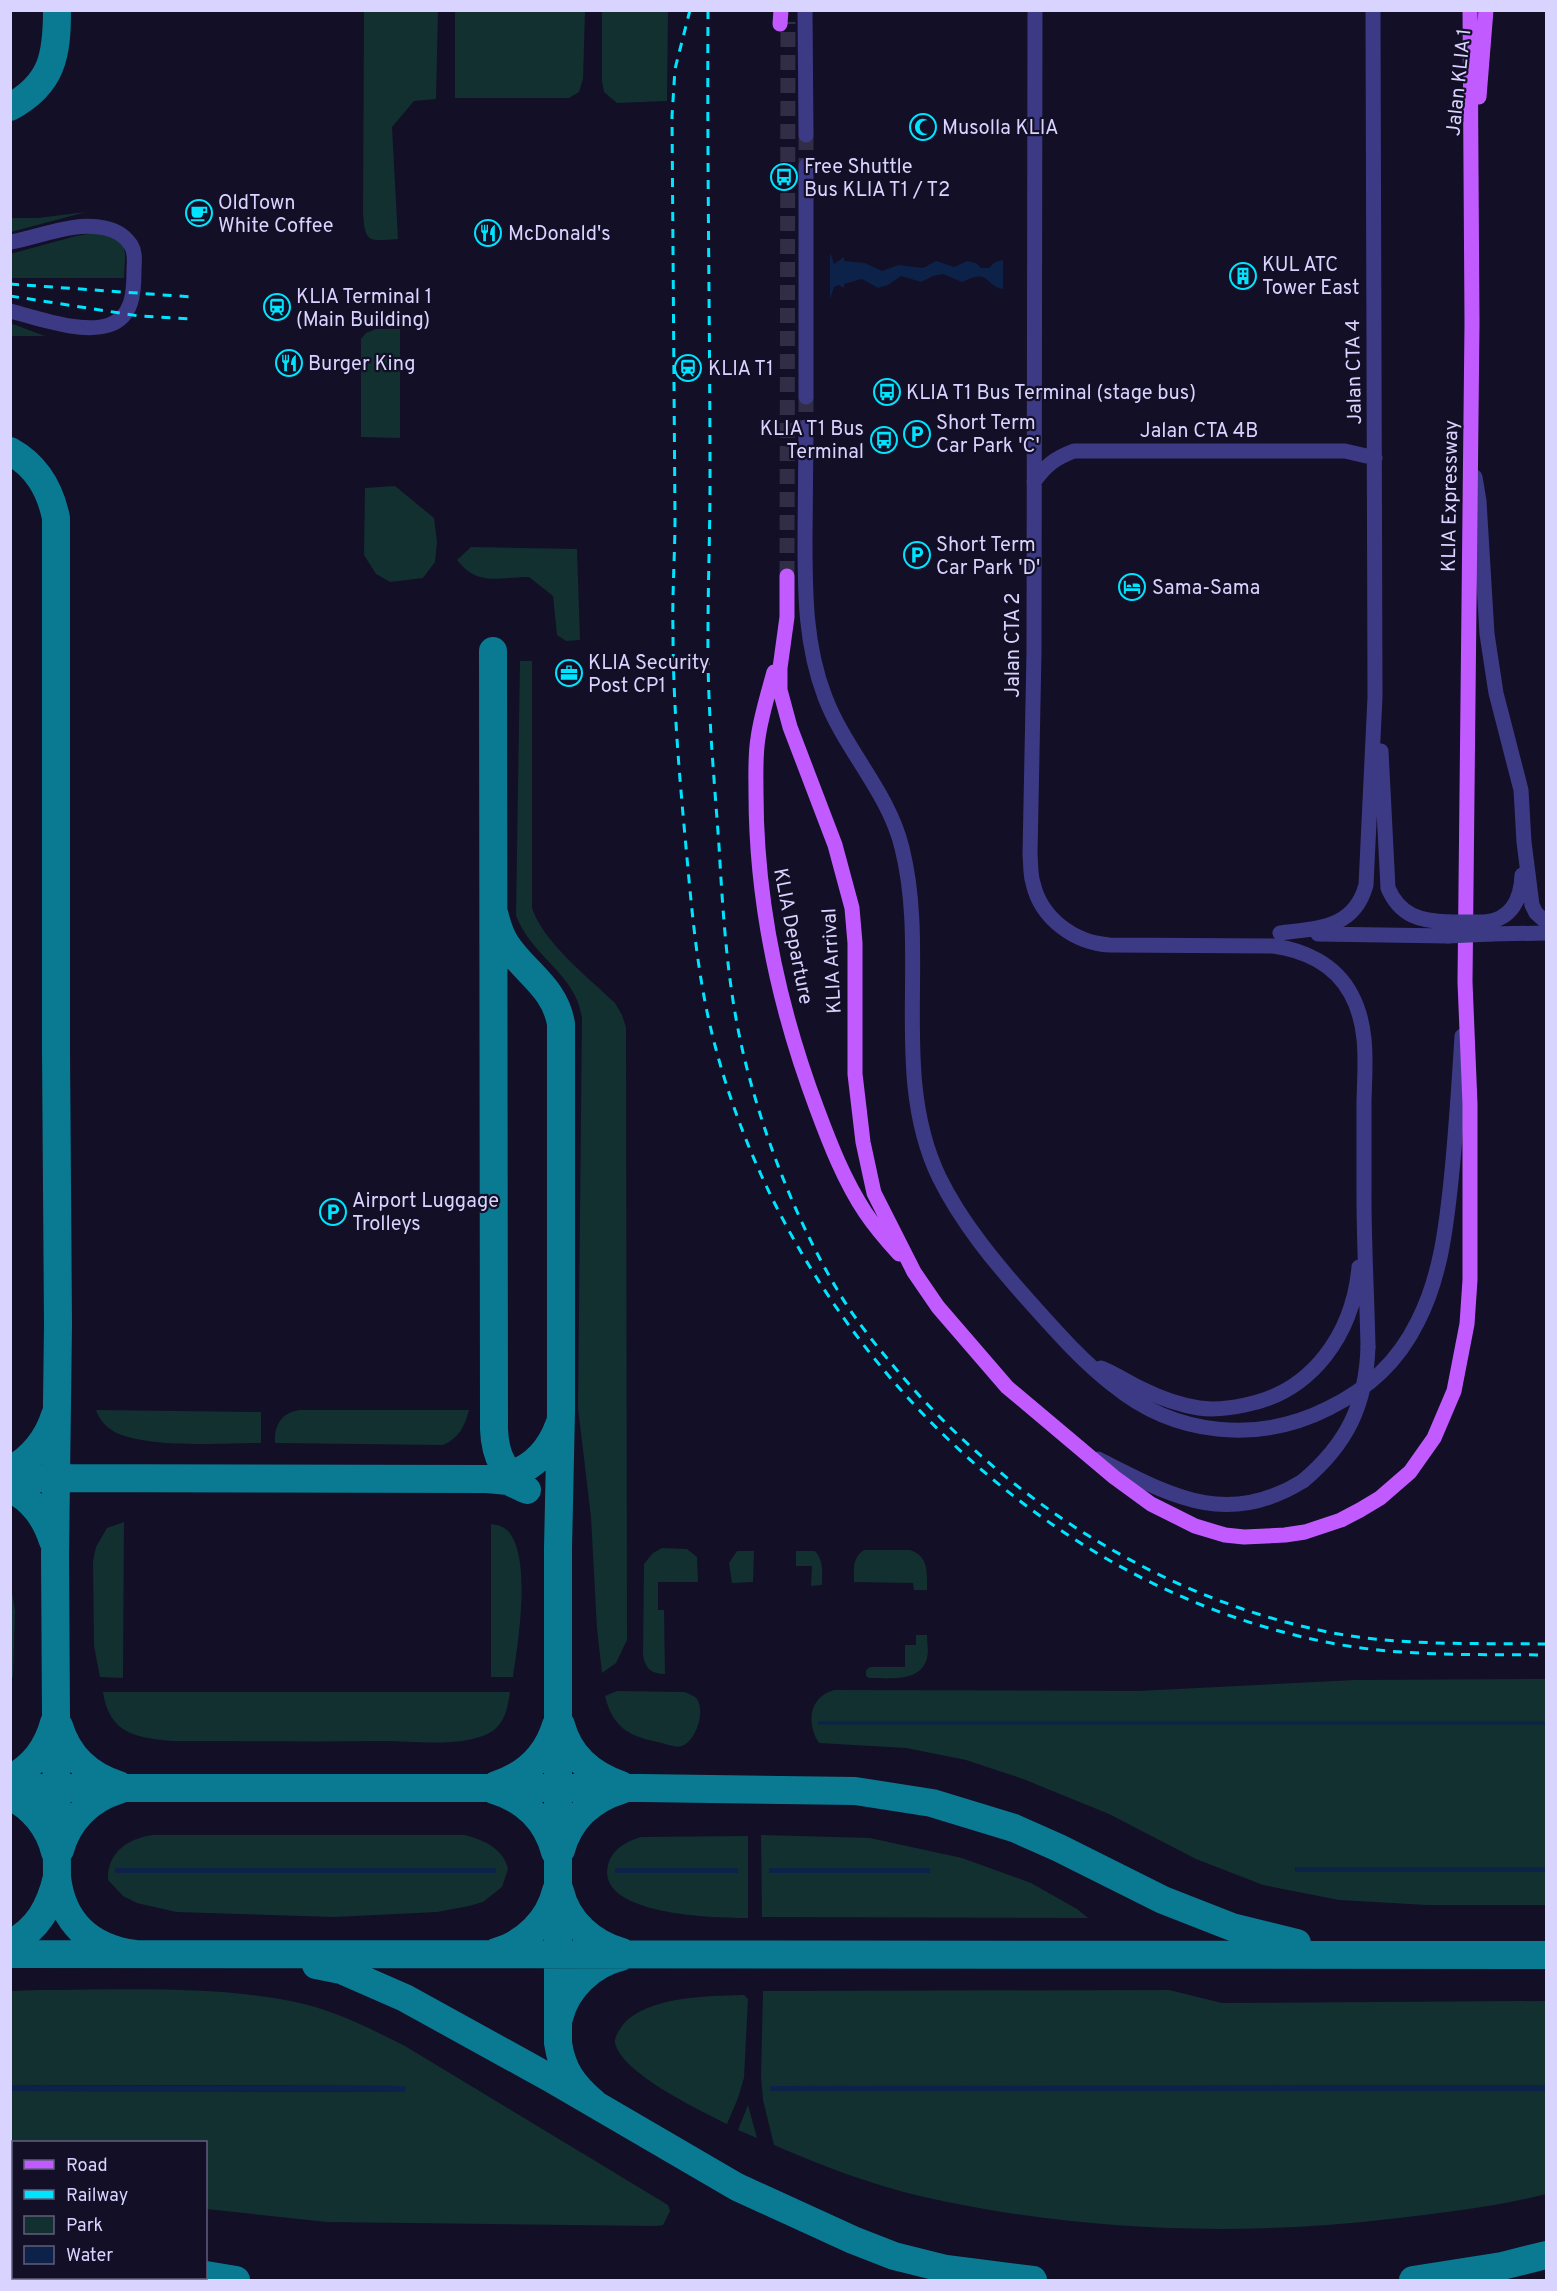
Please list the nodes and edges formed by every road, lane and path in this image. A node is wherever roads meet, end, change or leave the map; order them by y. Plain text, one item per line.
1 (805, 10) edge
2 (1035, 10) edge
3 (1373, 10) edge
4 (1470, 10) edge
5 (1486, 10) edge
6 (806, 135) tunnel mouth
7 (1471, 157) junction
8 (806, 166) tunnel mouth
9 (10, 242) edge
10 (10, 311) edge
11 (806, 398) tunnel mouth
12 (806, 427) tunnel mouth
13 (1470, 450) junction
14 (1375, 458) junction
15 (1034, 482) junction
16 (784, 576) joint
17 (1375, 697) junction
18 (1524, 842) junction
19 (1546, 922) edge
20 (1489, 928) junction
21 (1449, 929) junction
22 (1280, 933) junction
23 (1546, 933) edge
24 (1220, 946) junction
25 (1465, 982) junction
26 (1364, 1207) junction
27 (914, 1272) junction
28 (1090, 1364) junction
29 (1083, 1452) junction

1 - 6 street
2 - 15 street, Jalan CTA 2
3 - 14 street, Jalan CTA 4
4 - 7 main road, KLIA Expressway
5 - 7 main road, Jalan KLIA 1
7 - 13 main road, KLIA Expressway
8 - 11 street
9 - 10 street
12 - 28 street
13 - 18 street
13 - 25 main road, KLIA Expressway
14 - 15 street, Jalan CTA 4B
14 - 17 street, Jalan CTA 4
15 - 24 street, Jalan CTA 2
16 - 27 main road, KLIA Arrival
16 - 27 main road, KLIA Departure
17 - 21 street
17 - 22 street
18 - 19 street
18 - 20 street
20 - 21 street, bridge
20 - 23 street
21 - 22 street
22 - 24 street
24 - 26 street
25 - 28 street
25 - 29 main road, KLIA Expressway
26 - 28 street
26 - 29 street, bridge
27 - 29 main road, KLIA Expressway

